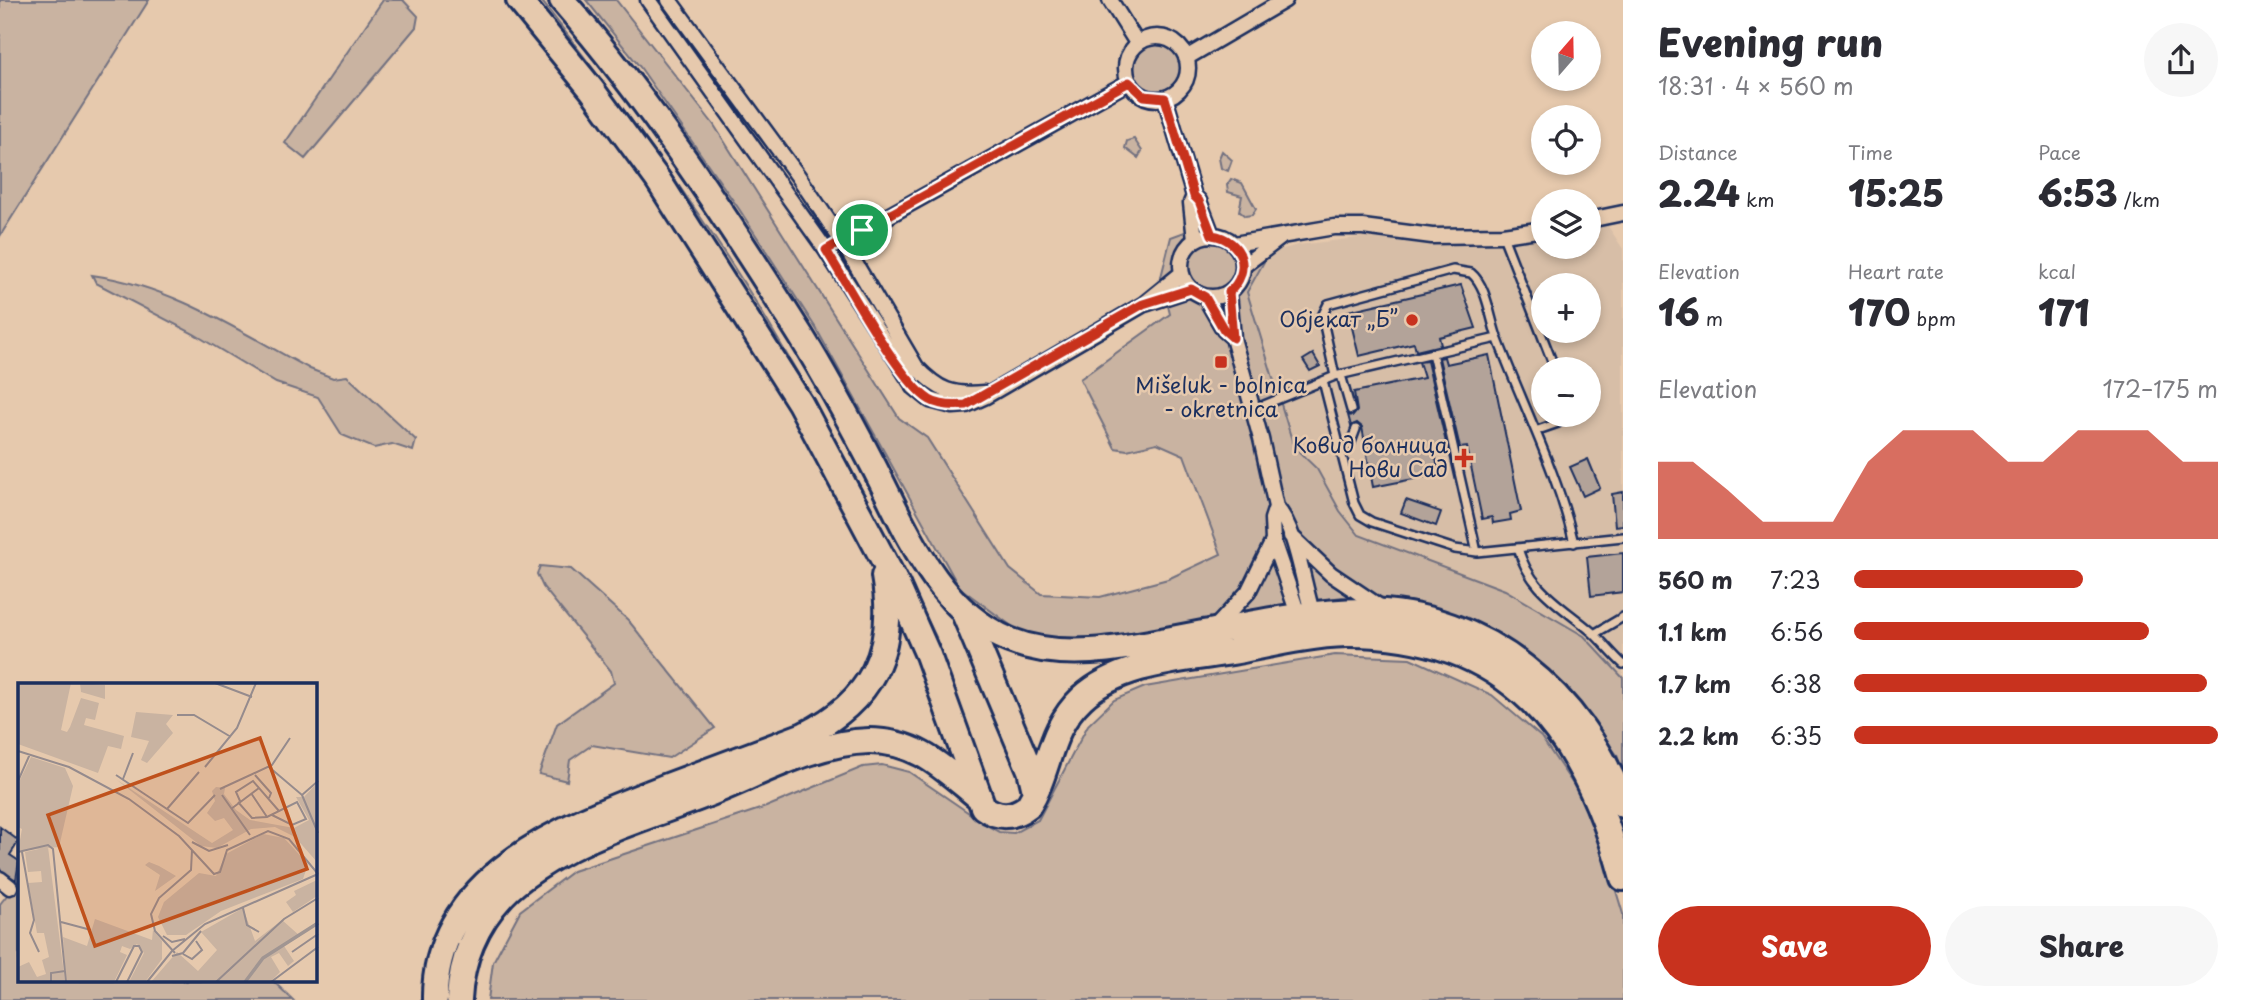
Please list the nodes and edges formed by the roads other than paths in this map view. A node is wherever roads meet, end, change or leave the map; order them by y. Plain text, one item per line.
1 (519, 0) edge
2 (562, 0) edge
3 (648, 0) edge
4 (669, 0) edge
5 (1110, 0) edge
6 (1285, 0) edge
7 (1137, 43) junction
8 (1186, 58) junction
9 (1129, 82) junction
10 (1165, 98) junction
11 (1194, 196) junction
12 (1621, 218) edge
13 (1601, 219) edge
14 (1531, 231) edge
15 (1212, 235) junction
16 (1503, 235) junction
17 (1280, 238) junction
18 (1195, 240) junction
19 (842, 241) junction
20 (1234, 244) junction
21 (826, 250) junction
22 (1243, 266) junction
23 (1181, 274) junction
24 (1191, 289) junction
25 (1229, 292) junction
26 (1205, 297) junction
27 (1143, 304) junction
28 (1233, 338) junction
29 (1497, 338) junction
30 (1432, 353) junction
31 (1550, 357) edge
32 (1338, 376) junction
33 (1323, 381) junction
34 (993, 392) junction
35 (1254, 409) junction
36 (1351, 410) dead end
37 (1547, 427) edge
38 (1356, 429) dead end
39 (1538, 430) junction
40 (1340, 449) junction
41 (1276, 507) junction
42 (1291, 536) junction
43 (1623, 537) edge
44 (1273, 541) junction
45 (1574, 543) junction
46 (877, 544) junction
47 (1518, 548) junction
48 (1476, 552) junction
49 (964, 611) junction
50 (1387, 612) junction
51 (1623, 617) edge
52 (1310, 627) junction
53 (1212, 631) junction
54 (1594, 634) junction
55 (1623, 664) edge
56 (1035, 791) junction
57 (977, 795) junction
58 (1623, 805) edge
59 (1623, 878) edge
60 (435, 1000) edge
61 (459, 1000) edge

1 - 46 highway
2 - 49 highway
3 - 21 street
4 - 19 street
5 - 7 street
6 - 8 street
7 - 8 street
7 - 9 street
8 - 10 street
9 - 10 street
9 - 19 street
10 - 11 street
11 - 15 street
11 - 18 street
12 - 13 street
14 - 16 street
15 - 18 street
15 - 20 street
16 - 17 street
16 - 31 lane
17 - 20 street
17 - 22 street
18 - 23 street
19 - 21 street
19 - 34 street
20 - 22 street
21 - 34 street
22 - 25 street
23 - 24 street
23 - 27 street
24 - 26 street
24 - 27 street
25 - 26 street
25 - 28 street
26 - 28 street
27 - 34 street
28 - 35 street
29 - 30 lane
29 - 32 lane
29 - 39 lane
30 - 32 lane
30 - 48 lane
32 - 33 lane
32 - 36 lane
33 - 35 lane
33 - 40 lane
35 - 41 street
37 - 39 lane
38 - 40 lane
39 - 45 lane
40 - 48 lane
41 - 42 street
41 - 44 street
42 - 50 street
42 - 52 street
43 - 45 lane
44 - 52 street
44 - 53 street
45 - 47 lane
46 - 57 highway
46 - 60 highway
47 - 48 lane
47 - 54 lane
49 - 53 highway
49 - 56 highway
50 - 52 highway
50 - 58 highway
51 - 54 lane
52 - 53 highway
52 - 56 highway
52 - 59 highway
54 - 55 lane
56 - 57 highway
57 - 61 highway

